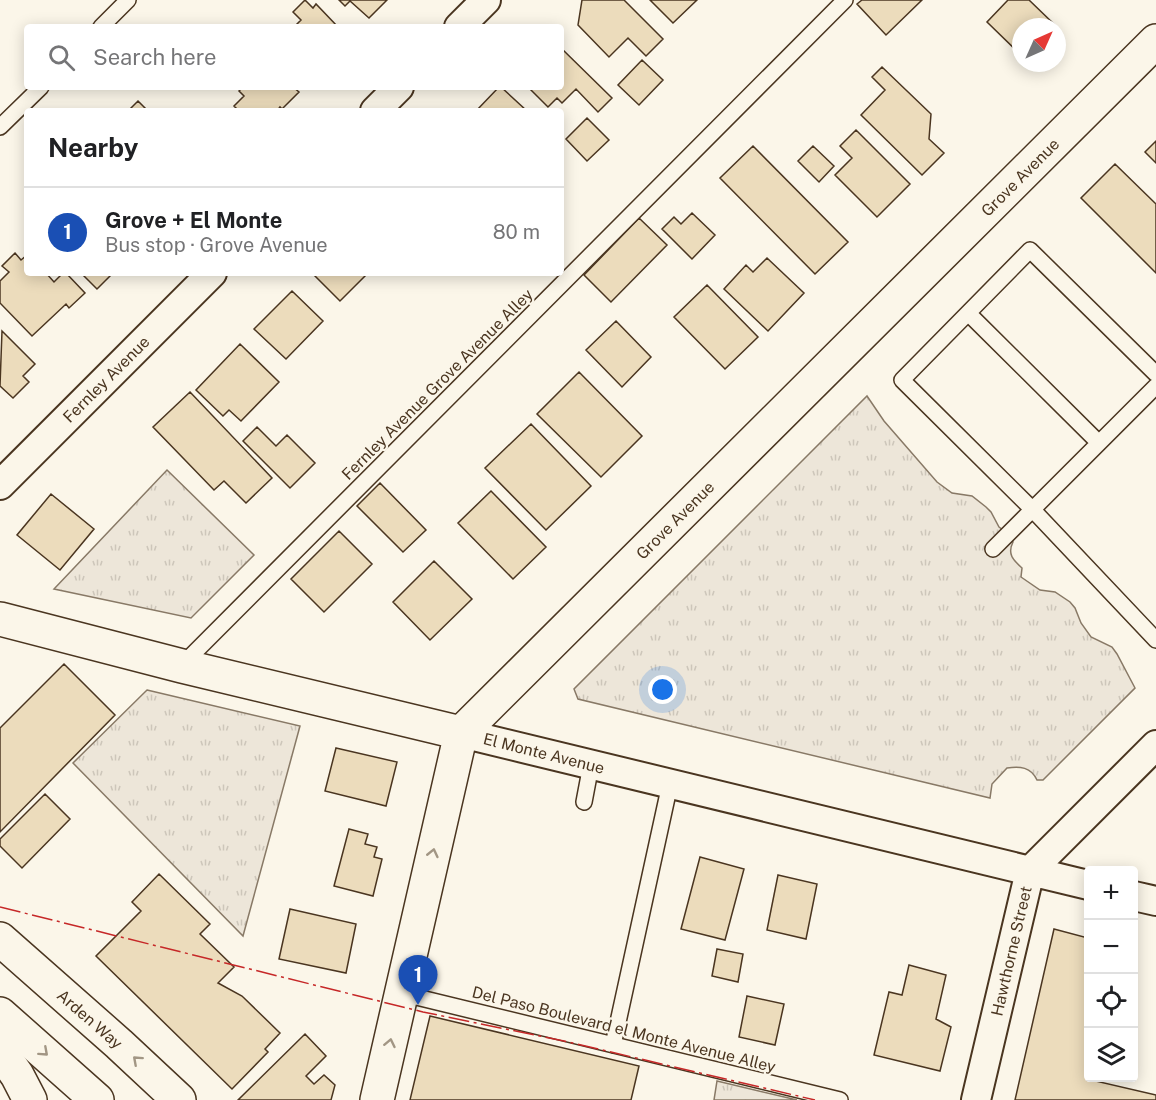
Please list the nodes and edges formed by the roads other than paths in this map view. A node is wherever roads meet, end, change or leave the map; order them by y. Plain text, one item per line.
1 (128, 0) edge
2 (486, 0) edge
3 (845, 0) edge
4 (104, 24) edge
5 (462, 24) edge
6 (1156, 41) edge
7 (37, 90) edge
8 (396, 90) edge
9 (378, 108) edge
10 (0, 127) edge
11 (209, 276) edge
12 (968, 313) junction
13 (1156, 375) edge
14 (1156, 386) edge
15 (1099, 443) junction
16 (0, 485) edge
17 (1033, 510) junction
18 (993, 549) dead end
19 (0, 619) edge
20 (1156, 640) edge
21 (182, 666) junction
22 (461, 733) junction
23 (1156, 745) edge
24 (591, 765) junction
25 (670, 784) junction
26 (584, 802) dead end
27 (1029, 871) junction
28 (1084, 884) edge
29 (1138, 897) edge
30 (1156, 901) edge
31 (0, 939) edge
32 (400, 993) junction
33 (0, 1014) edge
34 (613, 1045) junction
35 (0, 1051) edge
36 (30, 1100) edge
37 (97, 1100) edge
38 (179, 1100) edge
39 (377, 1100) edge
40 (840, 1100) edge
41 (976, 1100) edge

1 - 4 lane
2 - 5 street
3 - 21 lane, Fernley Avenue Grove Avenue Alley
6 - 22 main road, Grove Avenue
7 - 10 lane
8 - 9 street
11 - 16 street, Fernley Avenue
12 - 13 lane
12 - 15 lane
12 - 17 lane
14 - 15 lane
15 - 17 lane
17 - 18 lane
17 - 20 lane
19 - 21 main road, El Monte Avenue
21 - 22 main road, El Monte Avenue
22 - 24 street, El Monte Avenue
32 -> 22 main road
23 - 27 street, Hawthorne Street
24 - 25 street, El Monte Avenue
24 - 26 lane
25 - 27 street, El Monte Avenue
25 - 34 lane
27 - 28 street, El Monte Avenue
27 - 41 street, Hawthorne Street
29 - 30 street
38 -> 31 main road, Arden Way
32 - 34 lane, Del Paso Boulevard el Monte Avenue Alley
39 -> 32 main road
33 -> 37 main road
34 - 40 lane, Del Paso Boulevard el Monte Avenue Alley
35 - 36 main road

